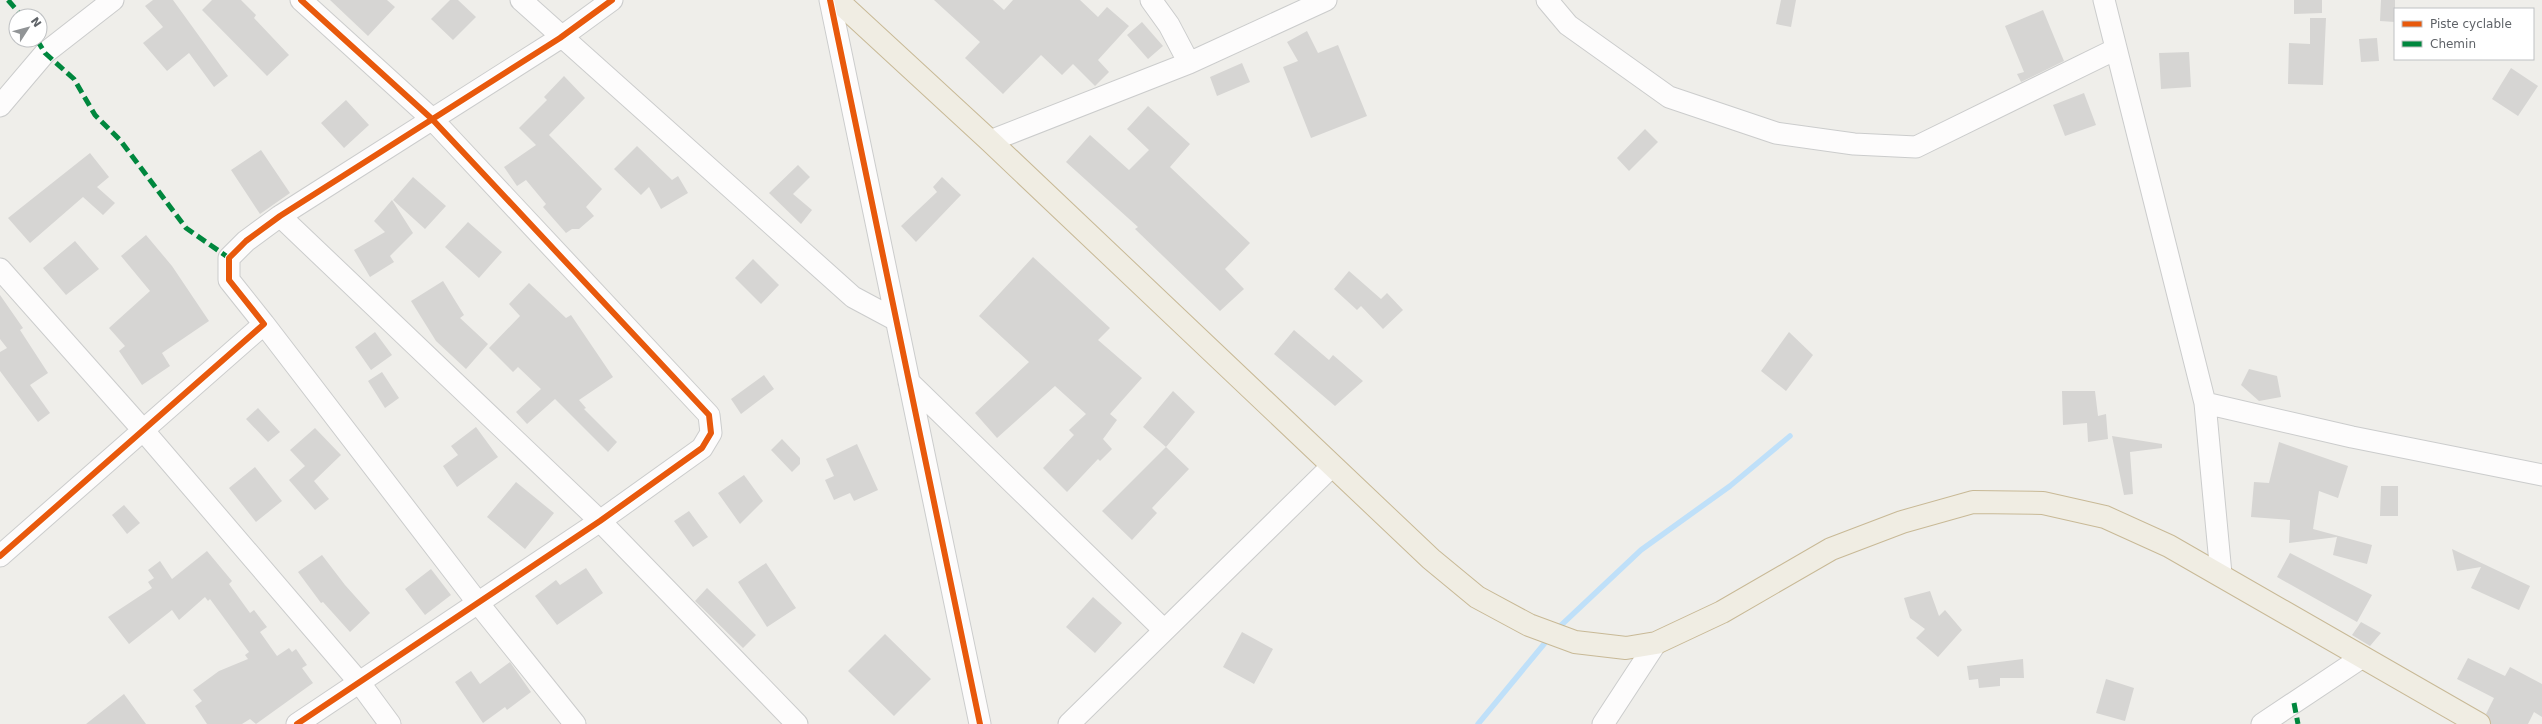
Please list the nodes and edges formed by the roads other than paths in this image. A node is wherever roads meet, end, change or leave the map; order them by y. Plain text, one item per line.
1 (113, 0) edge
2 (301, 0) edge
3 (521, 0) edge
4 (612, 0) edge
5 (830, 0) edge
6 (837, 0) edge
7 (1151, 0) edge
8 (1326, 0) edge
9 (1547, 0) edge
10 (2104, 0) edge
11 (560, 38) junction
12 (2116, 49) junction
13 (1189, 63) junction
14 (0, 106) edge
15 (432, 119) junction
16 (990, 141) junction
17 (280, 216) junction
18 (0, 269) edge
19 (896, 320) junction
20 (264, 324) junction
21 (909, 382) junction
22 (2205, 403) junction
23 (143, 430) junction
24 (1332, 466) junction
25 (2542, 476) edge
26 (600, 521) junction
27 (0, 556) edge
28 (2220, 574) junction
29 (478, 603) junction
30 (1164, 630) junction
31 (1656, 643) junction
32 (2361, 658) junction
33 (359, 682) junction
34 (297, 724) edge
35 (390, 724) edge
36 (575, 724) edge
37 (797, 724) edge
38 (980, 724) edge
39 (1069, 724) edge
40 (1603, 724) edge
41 (2262, 724) edge
42 (2479, 724) edge

1 - 14 street
2 - 15 street
3 - 11 street
4 - 11 street
5 - 19 street
6 - 16 highway
7 - 13 street
8 - 13 street
9 - 12 street
10 - 12 street
11 - 15 street
11 - 19 street
12 - 22 street
13 - 16 street
15 - 17 street
15 - 26 street
16 - 24 highway
17 - 20 street
17 - 26 street
18 - 23 street
19 - 21 street
20 - 23 street
20 - 29 street
21 - 30 street
21 - 38 street
22 - 25 street
22 - 28 street
23 - 27 street
23 - 33 street
24 - 30 street
24 - 31 highway
26 - 29 street
26 - 37 street
28 - 31 highway
28 - 32 highway
29 - 33 street
29 - 36 street
30 - 39 street
31 - 40 street
32 - 41 street
32 - 42 highway
33 - 34 street
33 - 35 street

